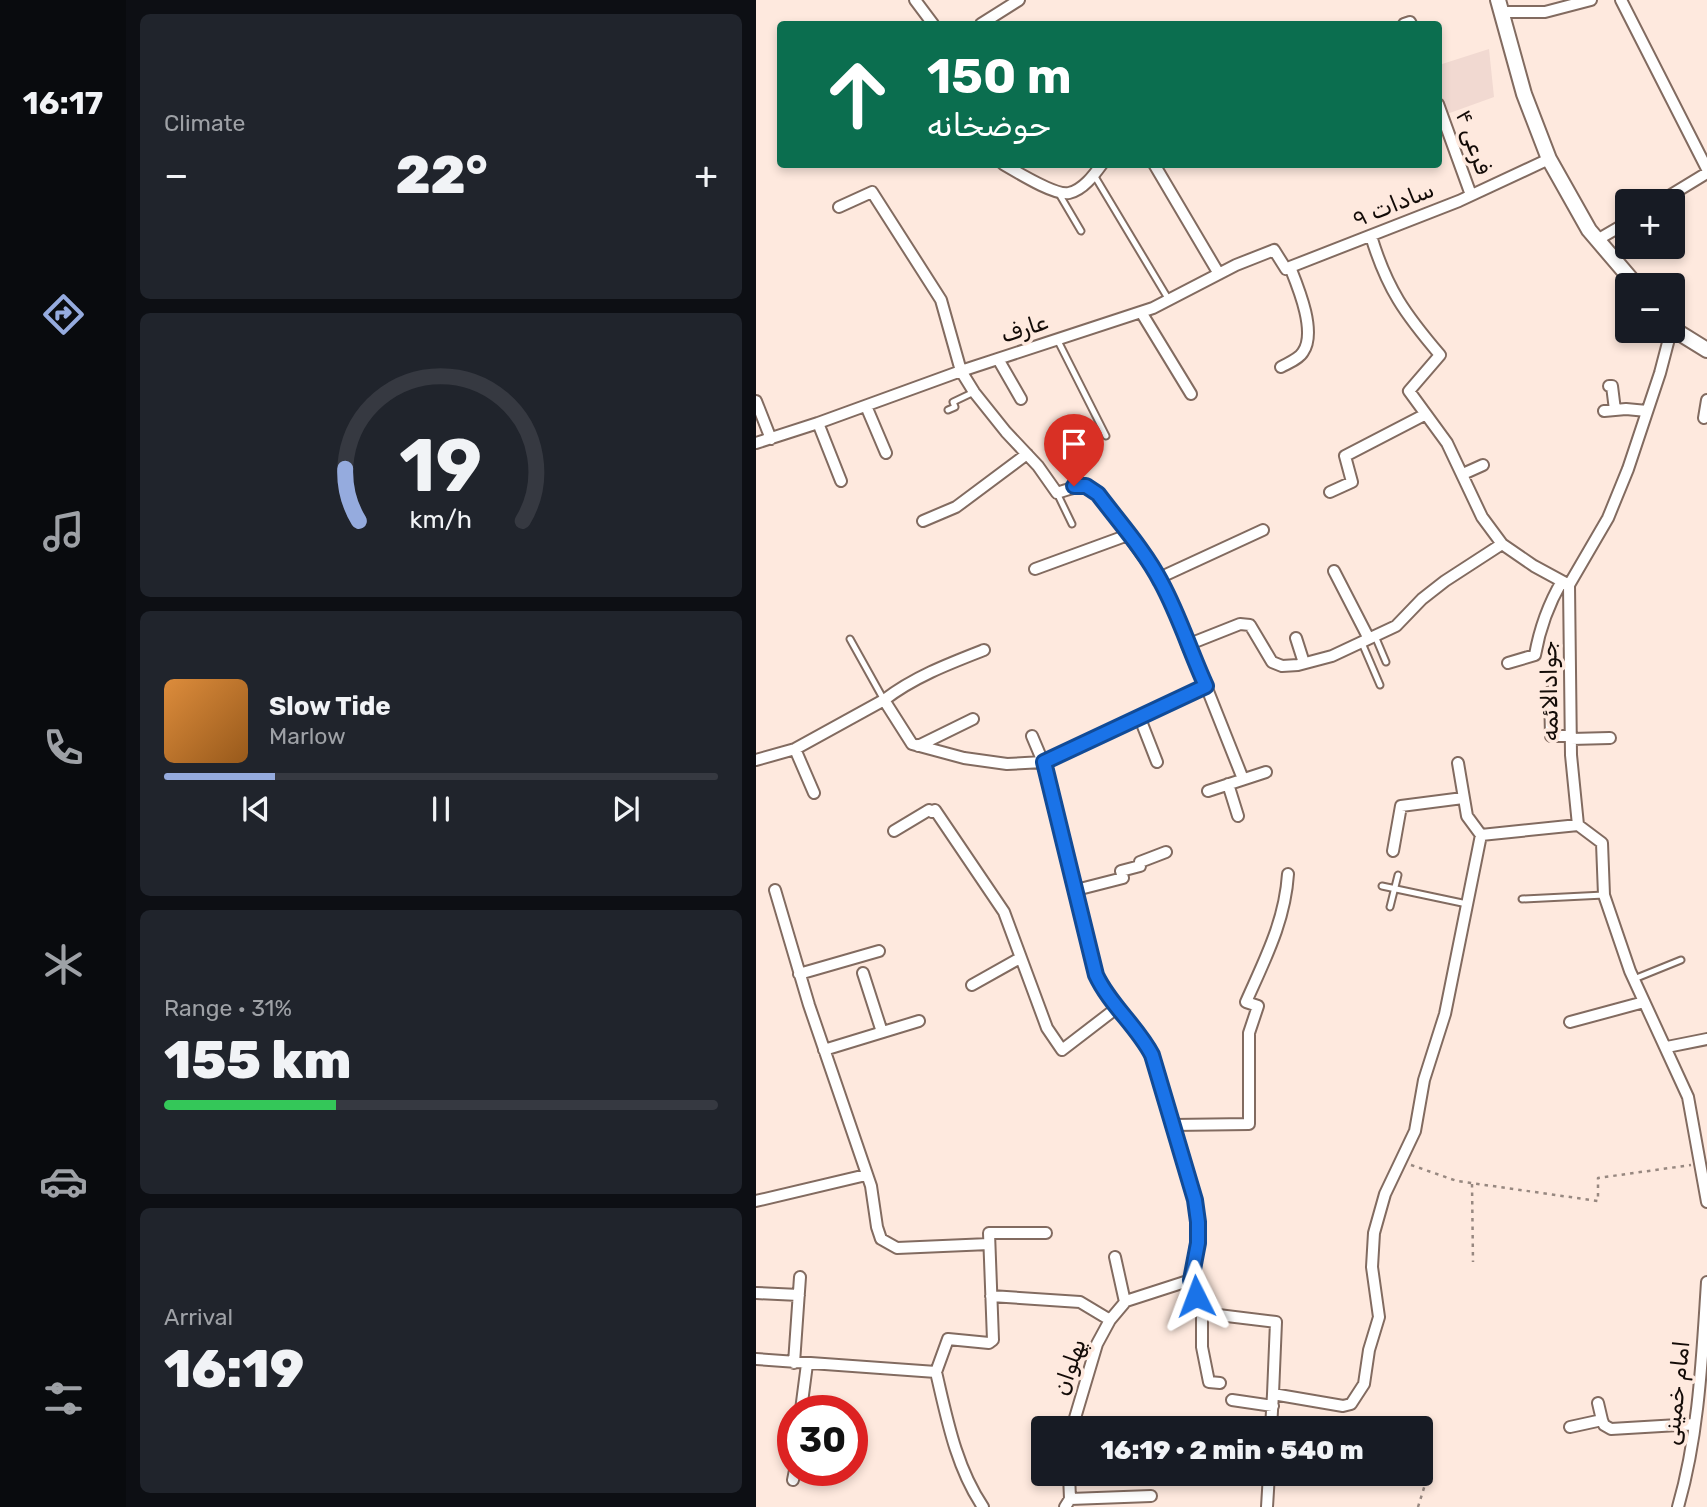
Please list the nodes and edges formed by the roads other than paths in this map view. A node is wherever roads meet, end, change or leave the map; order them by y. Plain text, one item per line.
1 (915, 0) edge
2 (1019, 0) edge
3 (1591, 0) edge
4 (1621, 0) edge
5 (1499, 6) edge
6 (931, 21) edge
7 (986, 21) edge
8 (1442, 115) edge
9 (1549, 159) junction
10 (1011, 168) edge
11 (1099, 168) edge
12 (1156, 168) edge
13 (1707, 171) edge
14 (1094, 175) junction
15 (1679, 189) edge
16 (1058, 192) junction
17 (1471, 195) junction
18 (839, 207) dead end
19 (1615, 230) edge
20 (1081, 231) dead end
21 (1371, 236) junction
22 (1597, 240) junction
23 (1290, 267) junction
24 (1626, 273) edge
25 (1219, 274) junction
26 (1169, 300) junction
27 (1141, 312) junction
28 (1685, 337) edge
29 (1057, 340) junction
30 (1668, 343) edge
31 (1707, 350) edge
32 (998, 359) junction
33 (1281, 367) dead end
34 (961, 370) junction
35 (1609, 386) dead end
36 (974, 392) junction
37 (1191, 394) dead end
38 (1021, 399) dead end
39 (1707, 400) edge
40 (756, 401) edge
41 (866, 406) junction
42 (948, 410) dead end
43 (1647, 411) junction
44 (1426, 414) junction
45 (1704, 418) dead end
46 (818, 423) junction
47 (1106, 436) dead end
48 (772, 439) junction
49 (756, 443) edge
50 (886, 453) dead end
51 (1027, 454) junction
52 (1483, 465) dead end
53 (1463, 474) junction
54 (841, 481) dead end
55 (1330, 492) dead end
56 (1057, 493) junction
57 (923, 521) dead end
58 (1072, 524) dead end
59 (1264, 530) dead end
60 (1128, 535) junction
61 (1502, 544) junction
62 (1035, 569) dead end
63 (1334, 571) dead end
64 (1160, 578) junction
65 (1565, 583) junction
66 (1296, 638) dead end
67 (1368, 638) junction
68 (850, 639) dead end
69 (1187, 645) junction
70 (984, 650) dead end
71 (1386, 662) dead end
72 (1304, 663) junction
73 (1508, 663) dead end
74 (1380, 685) dead end
75 (1206, 686) junction
76 (1550, 692) dead end
77 (884, 700) junction
78 (1139, 716) junction
79 (973, 719) dead end
80 (1032, 736) dead end
81 (1571, 737) junction
82 (1610, 738) dead end
83 (919, 746) junction
84 (795, 749) junction
85 (756, 760) edge
86 (1044, 762) junction
87 (1157, 762) dead end
88 (1458, 763) dead end
89 (1266, 772) dead end
90 (1243, 779) junction
91 (1228, 784) junction
92 (1208, 791) dead end
93 (814, 793) dead end
94 (1463, 799) junction
95 (1238, 816) dead end
96 (1578, 825) junction
97 (894, 831) dead end
98 (1481, 835) junction
99 (1393, 851) dead end
100 (1166, 852) dead end
101 (1288, 874) dead end
102 (1398, 875) dead end
103 (1382, 886) dead end
104 (1395, 889) junction
105 (775, 890) dead end
106 (1076, 890) junction
107 (1604, 895) junction
108 (1522, 899) dead end
109 (1467, 904) junction
110 (1390, 907) dead end
111 (879, 951) dead end
112 (1020, 958) junction
113 (1681, 960) dead end
114 (863, 973) dead end
115 (799, 974) junction
116 (1634, 979) junction
117 (972, 985) dead end
118 (1644, 1002) junction
119 (1118, 1007) junction
120 (919, 1021) dead end
121 (1570, 1022) dead end
122 (882, 1032) junction
123 (1707, 1039) edge
124 (1667, 1047) junction
125 (824, 1050) junction
126 (1173, 1125) junction
127 (866, 1175) junction
128 (756, 1201) edge
129 (1707, 1202) edge
130 (1046, 1233) dead end
131 (989, 1244) junction
132 (1115, 1257) dead end
133 (800, 1278) dead end
134 (1191, 1280) junction
135 (1707, 1282) edge
136 (756, 1293) edge
137 (799, 1295) junction
138 (991, 1296) junction
139 (1125, 1302) junction
140 (1202, 1312) junction
141 (1110, 1320) junction
142 (756, 1359) edge
143 (794, 1363) junction
144 (807, 1364) junction
145 (936, 1372) junction
146 (1220, 1383) dead end
147 (1273, 1394) junction
148 (804, 1395) edge
149 (1232, 1400) dead end
150 (1598, 1403) dead end
151 (1273, 1406) junction
152 (1076, 1416) edge
153 (1272, 1416) edge
154 (1602, 1420) junction
155 (1695, 1424) junction
156 (1570, 1427) dead end
157 (1268, 1486) edge
158 (1151, 1496) dead end
159 (1068, 1503) edge
160 (983, 1507) edge
161 (1267, 1507) edge
162 (1678, 1507) edge

1 - 6 street
2 - 7 street
3 - 5 street
4 - 13 street
5 - 9 main road
8 - 17 street, فرعی ۴
9 - 17 street, سادات ۹
9 - 22 main road
10 - 16 street
11 - 14 street
12 - 25 street
13 - 15 street
14 - 16 street
14 - 26 lane
16 - 20 lane
17 - 21 street, سادات ۹
18 - 34 street
19 - 22 street
21 - 23 street, سادات ۹
21 - 44 street
22 - 24 main road
23 - 25 street, عارف
23 - 33 street
25 - 26 street, عارف
26 - 27 street, عارف
27 - 29 street, عارف
27 - 37 street
28 - 31 main road
29 - 32 street, عارف
29 - 47 lane
30 - 43 street
32 - 34 street, عارف
32 - 38 street
34 - 36 street
34 - 41 street, عارف
35 - 43 street
36 - 42 lane
36 - 51 street
39 - 45 street
40 - 48 street
41 - 46 street, عارف
41 - 50 street
43 - 65 street
44 - 53 street
44 - 55 street
46 - 48 street, عارف
46 - 54 street
48 - 49 street, عارف
51 - 56 street
51 - 57 street
52 - 53 street
53 - 61 street
56 - 58 lane
56 - 60 street
59 - 64 street
60 - 62 street
60 - 64 street
61 - 65 street
61 - 67 street
63 - 67 street
64 - 69 street
65 - 73 street
65 - 81 street, جوادالائمه
66 - 72 street
67 - 71 lane
67 - 72 street
67 - 74 lane
68 - 77 lane
69 - 72 street
69 - 75 street
70 - 77 street
75 - 78 street
75 - 90 street
76 - 81 street
77 - 83 street
77 - 84 street
78 - 86 street
78 - 87 street
79 - 83 street
80 - 86 street
81 - 82 street
81 - 96 street, جوادالائمه
83 - 86 street
84 - 85 street
84 - 93 street
86 - 106 street
88 - 94 street
89 - 90 street
90 - 91 street
91 - 92 street
91 - 95 street
94 - 98 street
94 - 99 street
96 - 98 street
96 - 107 street
97 - 112 street
98 - 109 street
100 - 106 street
101 - 126 street
102 - 104 lane
103 - 104 lane
104 - 109 lane
104 - 110 lane
105 - 115 street
106 - 119 street
107 - 108 lane
107 - 116 street
109 - 147 street
111 - 115 street
112 - 117 street
112 - 119 street
113 - 116 lane
114 - 122 street
115 - 125 street
116 - 118 street
118 - 121 street
118 - 124 street
119 - 126 street
120 - 122 street
122 - 125 street
123 - 124 street
124 - 129 street
125 - 127 street
126 - 134 street
127 - 128 street
127 - 131 street
130 - 131 street
131 - 138 street
132 - 139 street
133 - 137 street
134 - 139 street
134 - 140 street
135 - 155 street, امام خمینی
136 - 137 street
137 - 143 street
138 - 141 street
138 - 145 street
139 - 141 street, پهلوان
140 - 146 street
140 - 147 street
141 - 152 street, پهلوان
142 - 143 street
143 - 144 street
144 - 145 street
144 - 148 street
145 - 160 street
147 - 151 street
149 - 151 street
150 - 154 street
151 - 153 street
154 - 155 street
154 - 156 street
155 - 162 street, امام خمینی
157 - 161 street
158 - 159 street

